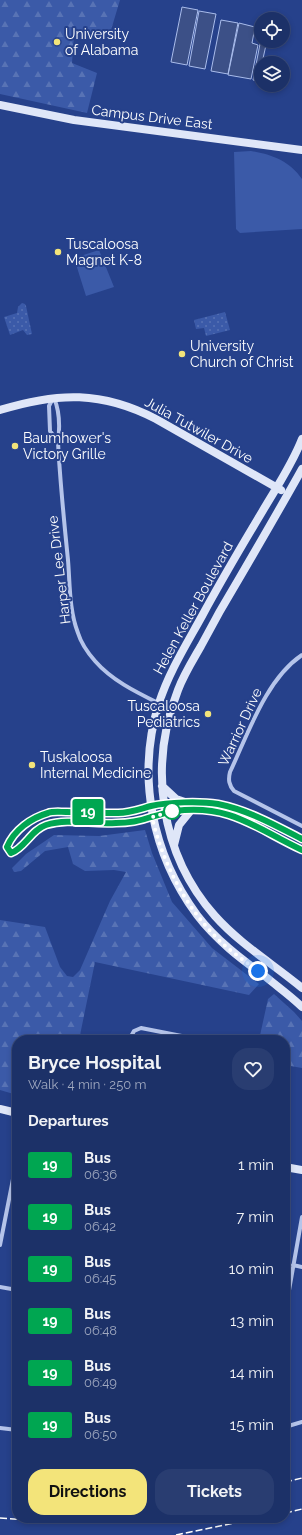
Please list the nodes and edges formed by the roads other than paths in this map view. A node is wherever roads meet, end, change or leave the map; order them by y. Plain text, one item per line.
1 (0, 105) edge
2 (302, 150) edge
3 (53, 397) junction
4 (0, 410) edge
5 (302, 439) edge
6 (58, 442) junction
7 (302, 469) edge
8 (277, 488) junction
9 (287, 495) junction
10 (302, 655) edge
11 (159, 703) junction
12 (172, 710) junction
13 (162, 786) junction
14 (151, 806) junction
15 (190, 806) junction
16 (164, 809) junction
17 (64, 812) junction
18 (114, 813) junction
19 (152, 817) junction
20 (63, 822) junction
21 (115, 824) junction
22 (302, 826) edge
23 (302, 839) edge
24 (174, 845) junction
25 (302, 850) edge
26 (302, 988) edge
27 (302, 1007) edge
28 (132, 1035) edge
29 (177, 1035) edge
30 (0, 1109) edge
31 (12, 1112) edge
32 (290, 1168) edge
33 (302, 1170) edge
34 (12, 1184) edge
35 (302, 1217) edge
36 (0, 1245) edge
37 (294, 1265) junction
38 (302, 1267) edge
39 (290, 1286) edge
40 (0, 1287) edge
41 (12, 1289) edge
42 (302, 1422) edge
43 (290, 1426) edge
44 (0, 1428) edge
45 (12, 1429) edge

1 - 2 street, Campus Drive East
3 - 4 street, Julia Tutwiler Drive
3 - 6 street, Harper Lee Drive
3 - 6 street, Harper Lee Drive
3 - 8 street, Julia Tutwiler Drive
5 - 8 street, Helen Keller Boulevard
6 - 11 street, Harper Lee Drive
7 - 9 street, Helen Keller Boulevard
8 - 9 street, Julia Tutwiler Drive
8 - 11 street, Helen Keller Boulevard
9 - 12 street, Helen Keller Boulevard
10 - 22 street, Warrior Drive
11 - 12 street, Harper Lee Drive
11 - 14 street, Helen Keller Boulevard
12 - 13 street, Helen Keller Boulevard
13 - 15 street
13 - 16 street, Helen Keller Boulevard
14 - 16 street
14 - 18 street
14 - 19 street, Helen Keller Boulevard
15 - 16 street
15 - 16 street
15 - 23 street
15 - 24 street
15 - 25 street
16 - 19 street
16 - 24 street, Helen Keller Boulevard
17 - 18 street
17 - 20 street
17 - 20 street
18 - 21 street
19 - 21 street
19 - 27 street, Helen Keller Boulevard
20 - 21 street
24 - 26 street, Helen Keller Boulevard
28 - 29 street
30 - 31 street
32 - 33 street
34 - 36 street
35 - 37 street
37 - 38 street
37 - 39 street
40 - 41 street
42 - 43 street
44 - 45 street

